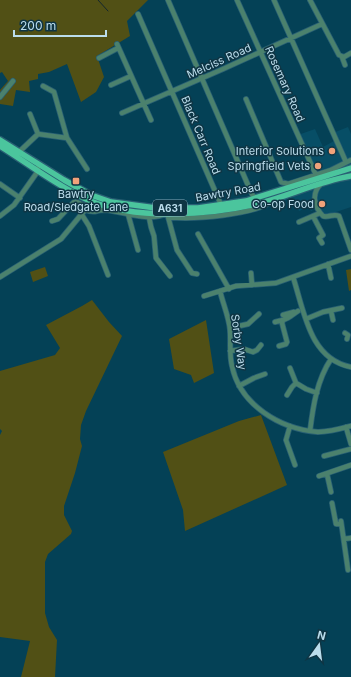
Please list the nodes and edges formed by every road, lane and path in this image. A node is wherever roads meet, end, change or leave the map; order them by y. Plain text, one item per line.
1 (168, 0) edge
2 (237, 0) edge
3 (274, 0) edge
4 (310, 0) edge
5 (138, 14) dead end
6 (322, 24) junction
7 (291, 39) junction
8 (261, 52) junction
9 (351, 53) edge
10 (342, 57) junction
11 (99, 58) dead end
12 (345, 65) dead end
13 (131, 76) junction
14 (202, 78) junction
15 (13, 80) dead end
16 (111, 84) dead end
17 (43, 86) dead end
18 (172, 91) junction
19 (0, 97) edge
20 (246, 99) dead end
21 (143, 104) junction
22 (122, 113) dead end
23 (30, 114) dead end
24 (151, 120) dead end
25 (38, 134) junction
26 (67, 138) junction
27 (0, 140) edge
28 (0, 146) edge
29 (19, 152) junction
30 (33, 160) junction
31 (349, 161) edge
32 (351, 168) edge
33 (87, 169) dead end
34 (49, 170) junction
35 (38, 171) junction
36 (316, 175) junction
37 (351, 176) edge
38 (57, 182) junction
39 (0, 184) edge
40 (321, 184) junction
41 (304, 190) junction
42 (251, 192) junction
43 (315, 194) junction
44 (20, 198) junction
45 (218, 198) junction
46 (258, 198) junction
47 (277, 198) junction
48 (89, 200) junction
49 (246, 201) junction
50 (211, 208) junction
51 (222, 208) junction
52 (86, 209) junction
53 (320, 213) junction
54 (128, 214) junction
55 (82, 215) junction
56 (167, 215) junction
57 (0, 216) edge
58 (313, 216) junction
59 (149, 217) junction
60 (52, 221) dead end
61 (299, 222) dead end
62 (198, 234) dead end
63 (322, 243) dead end
64 (138, 250) dead end
65 (351, 250) edge
66 (351, 256) edge
67 (328, 264) junction
68 (251, 273) dead end
69 (197, 274) dead end
70 (108, 275) dead end
71 (170, 276) dead end
72 (293, 277) junction
73 (0, 278) edge
74 (331, 278) dead end
75 (252, 285) junction
76 (229, 289) junction
77 (220, 291) junction
78 (204, 296) dead end
79 (342, 308) dead end
80 (301, 311) junction
81 (331, 311) junction
82 (259, 314) dead end
83 (283, 318) junction
84 (306, 318) junction
85 (333, 320) dead end
86 (253, 321) junction
87 (274, 322) dead end
88 (257, 326) dead end
89 (230, 328) junction
90 (280, 346) dead end
91 (230, 350) junction
92 (264, 350) dead end
93 (331, 359) junction
94 (351, 367) edge
95 (290, 368) dead end
96 (266, 374) dead end
97 (296, 383) junction
98 (239, 386) junction
99 (317, 393) junction
100 (288, 395) dead end
101 (290, 426) junction
102 (349, 427) edge
103 (310, 431) junction
104 (351, 444) edge
105 (351, 449) edge
106 (324, 456) dead end
107 (295, 465) dead end
108 (351, 466) edge
109 (327, 474) junction
110 (320, 476) dead end
111 (331, 492) dead end
112 (332, 503) dead end
113 (351, 538) edge
114 (344, 539) junction
115 (346, 568) dead end

1 - 14 street
2 - 8 street, Rosemary Road
3 - 7 street
4 - 6 street
5 - 18 street, Black Carr Road
6 - 7 street, Melciss Road
6 - 10 street
7 - 8 street, Melciss Road
7 - 31 street
8 - 14 street, Melciss Road
8 - 36 street, Rosemary Road
9 - 10 street
10 - 12 street
11 - 13 street
13 - 16 street
13 - 21 street
14 - 18 street, Melciss Road
14 - 42 street
15 - 19 street
17 - 26 street
18 - 21 street, Melciss Road
18 - 45 street, Black Carr Road
20 - 36 street
21 - 22 street, Melciss Road
21 - 24 street
23 - 25 street
25 - 26 street
25 - 29 street
26 - 33 street
27 - 29 main road, Bawtry Road / A631
28 - 35 main road, Bawtry Road / A631
29 - 30 main road, Bawtry Road / A631
30 - 34 main road, Bawtry Road / A631
30 - 35 street
31 - 36 street
32 - 46 main road, Bawtry Road / A631
34 - 38 main road, A631
34 - 50 main road, Bawtry Road / A631
35 - 38 main road, Bawtry Road / A631
35 - 44 street
37 - 40 main road, Bawtry Road / A631
38 - 48 main road, Bawtry Road / A631
39 - 44 street
40 - 41 main road, Bawtry Road / A631
40 - 43 street
41 - 43 street
41 - 47 main road, Bawtry Road / A631
42 - 46 street
42 - 49 street
43 - 53 street
44 - 57 street
45 - 50 street
45 - 51 street, Black Carr Road
46 - 49 main road, Bawtry Road / A631
47 - 51 main road, Bawtry Road / A631
47 - 56 street, Bawtry Road
48 - 52 street
48 - 56 main road, Bawtry Road / A631
49 - 51 main road, Bawtry Road / A631
50 - 51 main road, Bawtry Road / A631
50 - 56 main road, Bawtry Road / A631
52 - 54 street, Bawtry Road
52 - 55 street
52 - 60 street, Bawtry Road
53 - 58 street
53 - 65 street
54 - 59 street, Bawtry Road
54 - 64 street
55 - 70 street
55 - 73 street
56 - 59 street, Bawtry Road
56 - 69 street
58 - 61 street
58 - 63 street
59 - 71 street
62 - 76 street
66 - 67 street
67 - 72 street
67 - 74 street
68 - 75 street
72 - 75 street
72 - 80 street
75 - 76 street
76 - 77 street
77 - 78 street
77 - 89 street, Sorby Way
79 - 81 street
80 - 83 street
80 - 84 street
81 - 84 street
81 - 85 street
82 - 86 street
83 - 87 street
83 - 90 street
84 - 93 street
86 - 88 street
86 - 89 street
89 - 91 street, Sorby Way
91 - 92 street
91 - 98 street, Sorby Way
93 - 94 street
93 - 99 street
95 - 97 street
96 - 98 street
97 - 99 street
97 - 100 street
98 - 101 street, Sorby Way
99 - 103 street
101 - 103 street, Sorby Way
101 - 107 street
102 - 103 street, Sorby Way
102 - 104 street
105 - 106 street
108 - 109 street
109 - 110 street
109 - 111 street
112 - 114 street
113 - 114 street
114 - 115 street

